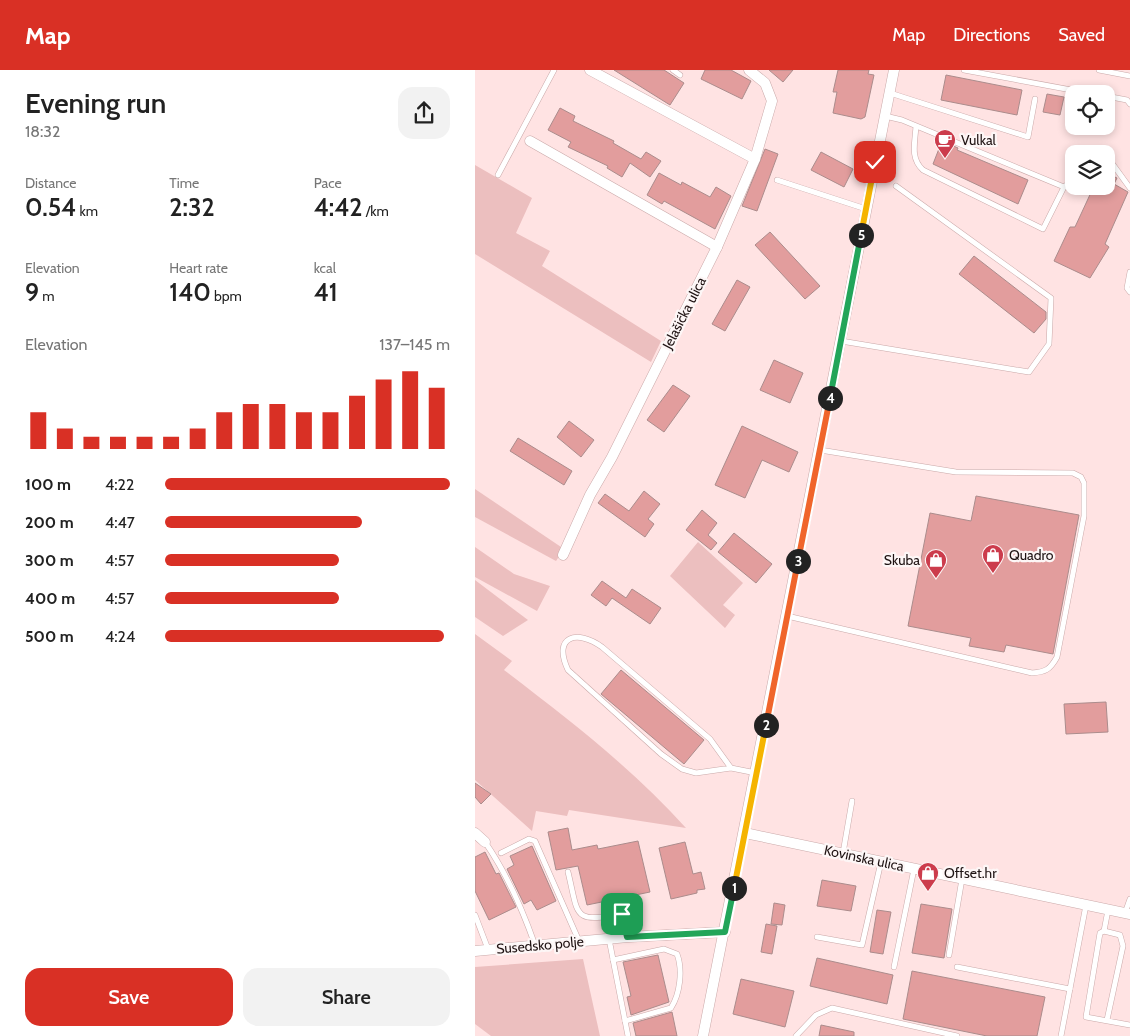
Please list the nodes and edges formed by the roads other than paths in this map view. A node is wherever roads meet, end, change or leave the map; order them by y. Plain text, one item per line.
1 (554, 70) edge
2 (590, 70) edge
3 (673, 70) edge
4 (749, 70) edge
5 (894, 70) edge
6 (964, 70) edge
7 (1099, 70) edge
8 (680, 75) dead end
9 (1130, 76) edge
10 (1065, 89) edge
11 (889, 93) junction
12 (1115, 98) edge
13 (1035, 99) dead end
14 (1130, 104) edge
15 (884, 115) junction
16 (917, 126) junction
17 (530, 141) dead end
18 (755, 159) junction
19 (1115, 167) edge
20 (498, 175) dead end
21 (777, 180) dead end
22 (896, 186) dead end
23 (1064, 187) joint
24 (1130, 188) edge
25 (866, 209) junction
26 (717, 247) junction
27 (1130, 272) edge
28 (1130, 292) edge
29 (841, 341) junction
30 (820, 450) junction
31 (563, 555) dead end
32 (787, 616) junction
33 (731, 768) junction
34 (756, 773) junction
35 (852, 801) dead end
36 (475, 833) edge
37 (745, 833) junction
38 (485, 842) joint
39 (501, 853) dead end
40 (843, 853) junction
41 (881, 862) junction
42 (914, 868) junction
43 (567, 872) dead end
44 (962, 878) junction
45 (1130, 899) edge
46 (1086, 905) junction
47 (1108, 909) junction
48 (1127, 913) edge
49 (475, 915) edge
50 (1104, 931) junction
51 (725, 932) junction
52 (627, 937) junction
53 (817, 937) dead end
54 (609, 939) junction
55 (579, 942) junction
56 (535, 946) junction
57 (489, 950) junction
58 (475, 951) edge
59 (949, 955) dead end
60 (613, 960) junction
61 (894, 967) dead end
62 (957, 967) dead end
63 (1070, 989) junction
64 (625, 1020) junction
65 (1107, 1020) junction
66 (1130, 1025) edge
67 (798, 1035) edge
68 (628, 1036) edge
69 (703, 1036) edge
70 (957, 1036) edge
71 (1061, 1036) edge

1 - 20 lane
2 - 18 street
3 - 8 lane
4 - 18 street, Jelašićka ulica
5 - 11 street
6 - 10 lane
7 - 9 lane
11 - 13 lane
11 - 15 street
12 - 14 lane
15 - 16 lane
15 - 25 street
16 - 23 lane
16 - 23 lane
17 - 26 street
18 - 26 street, Jelašićka ulica
19 - 24 lane
21 - 25 lane
22 - 29 lane
25 - 29 street
26 - 31 street, Jelašićka ulica
27 - 28 lane
29 - 30 street
30 - 32 street
30 - 32 lane
32 - 34 street
33 - 33 lane
33 - 34 lane
34 - 37 street
35 - 40 lane
36 - 38 street
37 - 40 street, Kovinska ulica
37 - 51 street
38 - 56 lane
39 - 55 lane
40 - 41 street, Kovinska ulica
41 - 42 street, Kovinska ulica
41 - 53 lane
42 - 44 street, Kovinska ulica
42 - 61 lane
43 - 52 lane
44 - 46 street, Kovinska ulica
44 - 59 lane
45 - 48 lane
46 - 47 street, Kovinska ulica
46 - 63 lane
47 - 48 street, Kovinska ulica
47 - 50 lane
49 - 57 lane
50 - 65 lane
50 - 65 lane
51 - 52 street, Susedsko polje
51 - 69 street
52 - 54 street, Susedsko polje
54 - 55 street, Susedsko polje
54 - 60 lane
55 - 56 street, Susedsko polje
56 - 57 street, Susedsko polje
57 - 58 street, Susedsko polje
60 - 64 lane
60 - 64 lane
62 - 63 lane
63 - 71 lane
64 - 68 lane
65 - 66 lane
67 - 70 lane

